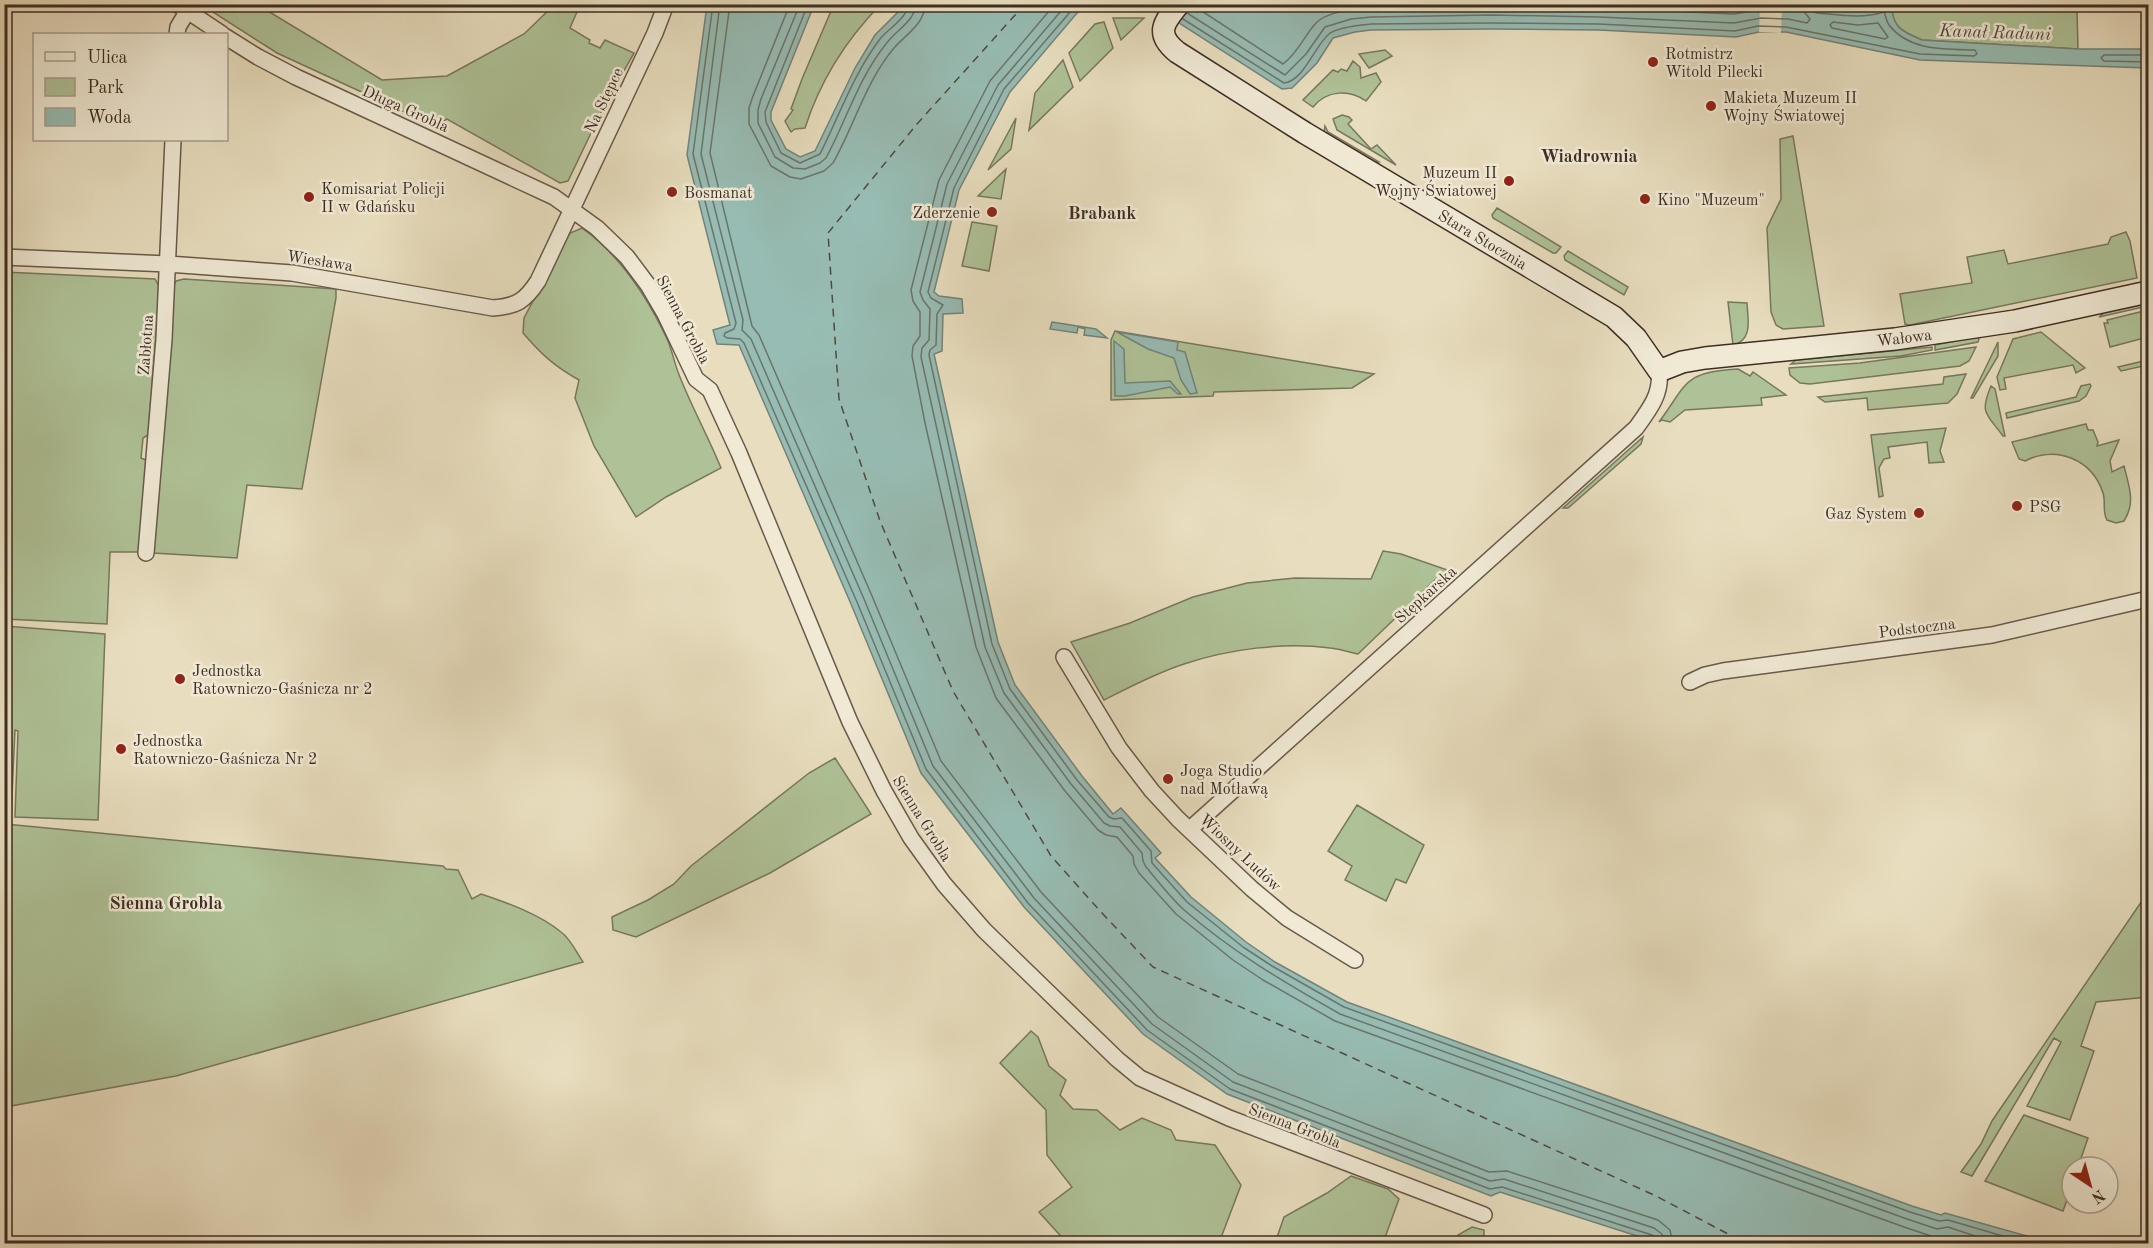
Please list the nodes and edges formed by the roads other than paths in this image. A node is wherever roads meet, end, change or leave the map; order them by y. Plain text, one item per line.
1 (666, 4) edge
2 (182, 8) edge
3 (1174, 10) edge
4 (177, 33) edge
5 (220, 33) edge
6 (228, 39) edge
7 (173, 141) edge
8 (571, 209) junction
9 (4, 257) edge
10 (168, 264) junction
11 (2148, 292) edge
12 (1659, 371) junction
13 (146, 553) dead end
14 (2148, 599) edge
15 (1064, 657) dead end
16 (1690, 682) dead end
17 (1190, 829) junction
18 (1355, 960) dead end
19 (1484, 1215) dead end

1 - 8 street, Na Stępce
2 - 4 street
2 - 5 street
3 - 12 street, Stara Stocznia
6 - 8 street, Długa Grobla
7 - 10 street, Zabłotna
8 - 10 street, Wiesława
8 - 19 street, Sienna Grobla
9 - 10 street, Wiesława
10 - 13 street, Zabłotna
11 - 12 street, Wałowa
12 - 17 street, Stępkarska
14 - 16 street, Podstoczna
15 - 17 street, Wiosny Ludów
17 - 18 street, Wiosny Ludów

